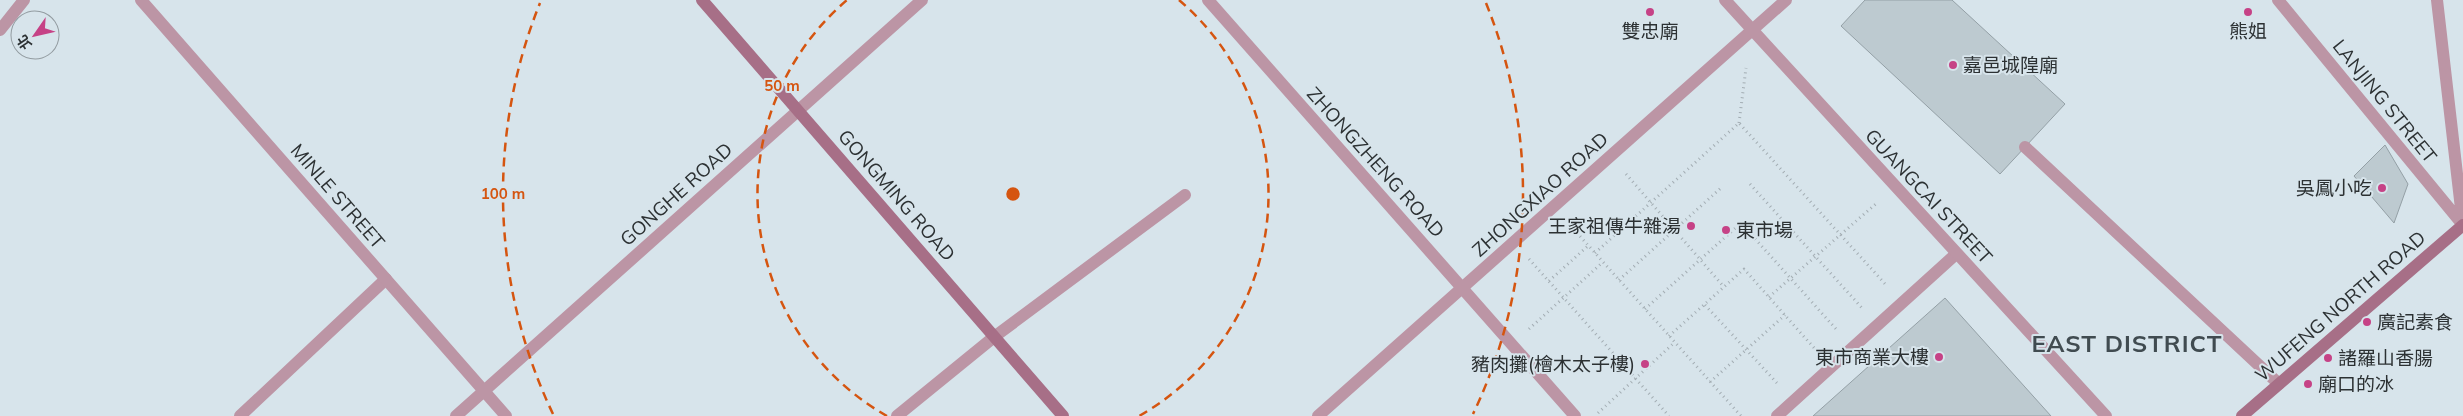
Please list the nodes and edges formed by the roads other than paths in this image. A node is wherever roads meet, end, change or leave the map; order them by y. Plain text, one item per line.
1 (24, 0) edge
2 (141, 0) edge
3 (702, 0) edge
4 (922, 0) edge
5 (1208, 0) edge
6 (1725, 0) edge
7 (1786, 0) edge
8 (2278, 0) edge
9 (2437, 0) edge
10 (0, 30) edge
11 (1752, 30) junction
12 (798, 110) junction
13 (2025, 148) dead end
14 (1185, 195) dead end
15 (2463, 226) edge
16 (1956, 254) junction
17 (386, 279) junction
18 (1462, 288) junction
19 (994, 336) junction
20 (2279, 384) junction
21 (484, 390) junction
22 (240, 416) edge
23 (456, 416) edge
24 (506, 416) edge
25 (897, 416) edge
26 (1063, 416) edge
27 (1318, 416) edge
28 (1575, 416) edge
29 (1777, 416) edge
30 (2106, 416) edge
31 (2242, 416) edge

1 - 10 street
2 - 17 street, MINLE STREET
3 - 12 street, GONGMING ROAD
4 - 12 street, GONGHE ROAD
5 - 18 street, ZHONGZHENG ROAD
6 - 11 street, GUANGCAI STREET
7 - 11 street, ZHONGXIAO ROAD
8 - 15 street, LANJING STREET
9 - 15 street
11 - 16 street, GUANGCAI STREET
11 - 18 street, ZHONGXIAO ROAD
12 - 19 street, GONGMING ROAD
12 - 21 street, GONGHE ROAD
13 - 20 street
14 - 19 street
15 - 20 street, WUFENG NORTH ROAD
16 - 29 street
16 - 30 street, GUANGCAI STREET
17 - 21 street, MINLE STREET
17 - 22 street
18 - 27 street, ZHONGXIAO ROAD
18 - 28 street, ZHONGZHENG ROAD
19 - 25 street
19 - 26 street, GONGMING ROAD
20 - 31 street, WUFENG NORTH ROAD
21 - 23 street, GONGHE ROAD
21 - 24 street, MINLE STREET

